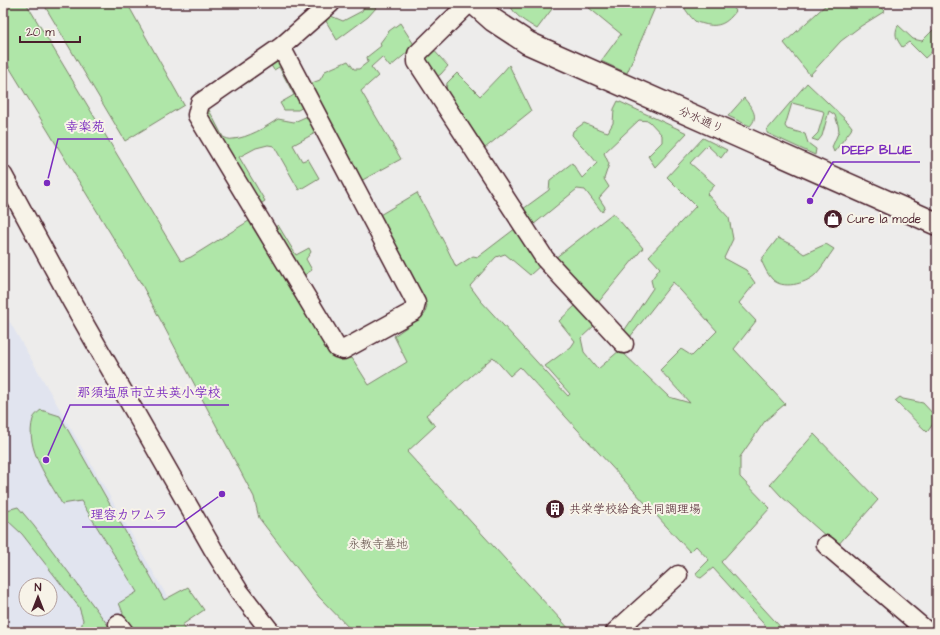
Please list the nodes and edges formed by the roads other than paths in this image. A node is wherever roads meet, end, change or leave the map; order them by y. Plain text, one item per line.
1 (331, 3) edge
2 (478, 5) edge
3 (281, 47) junction
4 (3, 175) edge
5 (937, 224) edge
6 (624, 344) dead end
7 (826, 545) dead end
8 (678, 575) dead end
9 (271, 632) edge
10 (615, 632) edge
11 (928, 632) edge

1 - 3 street
2 - 5 street, 分水通り
2 - 6 street
3 - 3 street
4 - 9 street
7 - 11 street
8 - 10 street

